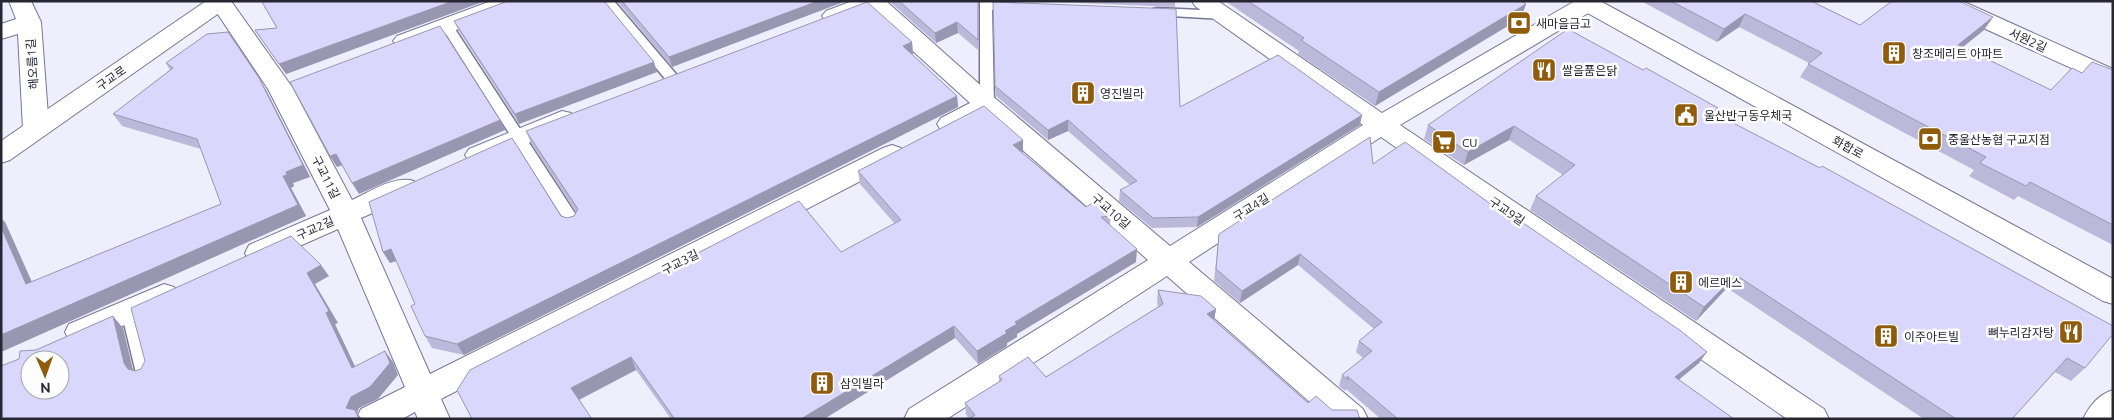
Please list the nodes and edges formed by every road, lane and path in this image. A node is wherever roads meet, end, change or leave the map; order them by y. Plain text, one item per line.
1 (221, 1) edge
2 (513, 1) edge
3 (607, 1) edge
4 (873, 1) edge
5 (1203, 1) edge
6 (1943, 1) edge
7 (1588, 2) edge
8 (986, 3) edge
9 (1025, 7) edge
10 (24, 12) edge
11 (1144, 12) edge
12 (1222, 15) junction
13 (813, 24) edge
14 (447, 26) junction
15 (1, 32) edge
16 (382, 49) edge
17 (698, 67) edge
18 (671, 77) junction
19 (2113, 79) edge
20 (644, 88) edge
21 (987, 105) junction
22 (582, 112) edge
23 (1380, 126) junction
24 (36, 129) junction
25 (519, 136) junction
26 (1, 154) edge
27 (458, 164) edge
28 (424, 179) edge
29 (346, 215) junction
30 (573, 222) edge
31 (1167, 260) junction
32 (237, 263) edge
33 (183, 287) edge
34 (2113, 293) edge
35 (129, 311) junction
36 (56, 343) edge
37 (145, 374) edge
38 (422, 394) junction
39 (2113, 403) edge
40 (372, 419) edge
41 (434, 419) edge
42 (920, 419) edge
43 (1352, 419) edge
44 (1813, 419) edge
45 (2099, 419) edge

1 - 24 street, 구교로
1 - 29 street, 구교11길
2 - 14 street
3 - 18 lane
4 - 13 street
4 - 21 street, 구교10길
5 - 12 street, 구교9길
6 - 19 street, 서원2길
7 - 23 street, 구교4길
7 - 34 street, 화합로
8 - 9 lane
8 - 21 lane
10 - 15 street
10 - 24 street, 해오름1길
11 - 12 lane
12 - 23 street, 구교9길
14 - 16 street
14 - 25 lane
17 - 18 street
18 - 20 street
21 - 31 street, 구교10길
21 - 38 street, 구교3길
22 - 25 street
23 - 31 street, 구교4길
23 - 44 street, 구교9길
24 - 26 street, 구교로
25 - 27 street
25 - 30 lane
28 - 29 street, 구교2길
29 - 32 street, 구교2길
29 - 38 street, 구교11길
31 - 42 street, 구교4길
31 - 43 street, 구교10길
33 - 35 street
35 - 36 street
35 - 37 lane
38 - 40 street, 구교3길
38 - 41 street, 구교11길
39 - 45 street

